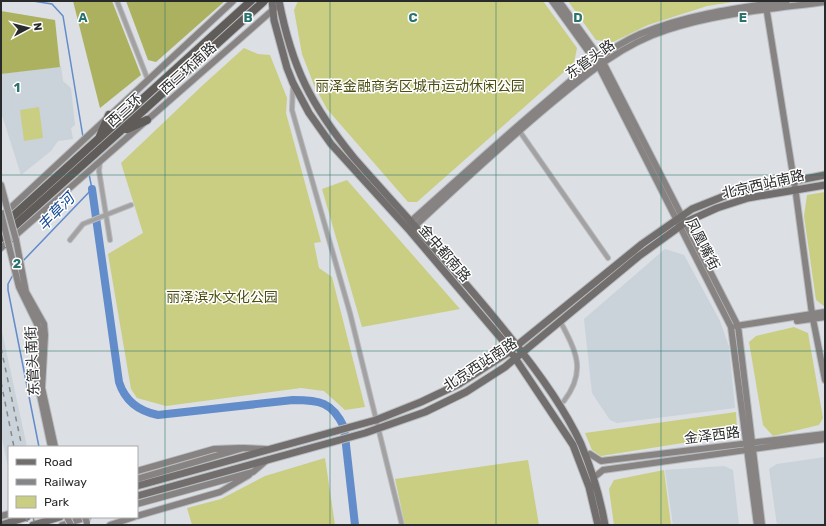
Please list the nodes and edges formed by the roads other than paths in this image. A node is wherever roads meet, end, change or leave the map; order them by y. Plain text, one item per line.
1 (117, 1) edge
2 (233, 1) edge
3 (251, 1) edge
4 (261, 1) edge
5 (264, 1) edge
6 (272, 1) edge
7 (552, 1) edge
8 (559, 1) edge
9 (787, 1) edge
10 (280, 2) edge
11 (825, 2) edge
12 (766, 5) edge
13 (273, 10) junction
14 (264, 16) junction
15 (599, 61) junction
16 (148, 80) junction
17 (293, 83) junction
18 (110, 115) junction
19 (147, 120) junction
20 (518, 129) junction
21 (119, 133) junction
22 (99, 138) junction
23 (100, 162) junction
24 (825, 175) edge
25 (793, 180) junction
26 (825, 184) edge
27 (1, 185) edge
28 (795, 192) junction
29 (131, 205) dead end
30 (106, 214) junction
31 (1, 215) edge
32 (681, 221) junction
33 (412, 224) junction
34 (1, 227) edge
35 (1, 238) edge
36 (70, 240) dead end
37 (110, 240) dead end
38 (1, 248) edge
39 (608, 258) dead end
40 (19, 273) junction
41 (825, 312) edge
42 (812, 316) junction
43 (825, 317) edge
44 (560, 321) junction
45 (738, 327) junction
46 (731, 328) junction
47 (517, 345) junction
48 (510, 350) junction
49 (523, 353) junction
50 (516, 359) junction
51 (825, 380) edge
52 (564, 400) dead end
53 (376, 420) junction
54 (379, 429) junction
55 (825, 434) edge
56 (825, 439) edge
57 (51, 446) edge
58 (55, 446) edge
59 (751, 446) junction
60 (243, 448) junction
61 (269, 450) junction
62 (590, 454) dead end
63 (270, 458) junction
64 (138, 471) edge
65 (253, 472) junction
66 (597, 475) dead end
67 (138, 479) edge
68 (138, 486) edge
69 (138, 496) edge
70 (138, 504) edge
71 (138, 515) edge
72 (24, 518) edge
73 (56, 518) edge
74 (130, 518) edge
75 (87, 521) edge
76 (1, 525) edge
77 (32, 525) edge
78 (62, 525) edge
79 (110, 525) edge
80 (402, 525) edge
81 (598, 525) edge
82 (605, 525) edge
83 (757, 525) edge
84 (762, 525) edge

1 - 16 street
2 - 16 street, 西三环南路
3 - 22 highway, 西三环
4 - 14 street
5 - 21 highway, 西三环, bridge
6 - 13 main road, 金中都南路
7 - 15 street, 凤凰嘴街
8 - 15 street, 凤凰嘴街
9 - 12 street, 东管头路
10 - 13 street, 西三环南路
10 - 33 main road, 金中都南路
11 - 12 street, 东管头路
12 - 15 street, 东管头路
12 - 25 street
13 - 14 street, 西三环南路
13 - 17 main road, 金中都南路
14 - 19 street, 西三环南路
15 - 20 street, 东管头路
15 - 32 street, 凤凰嘴街
16 - 18 street, 西三环南路
17 - 48 main road, 金中都南路
17 - 53 street
18 - 22 highway
18 - 31 street, 西三环南路
19 - 21 highway
19 - 23 street, 西三环南路
20 - 33 street, 东管头路
20 - 39 street
21 - 35 highway, 西三环
22 - 34 highway, 西三环
23 - 30 street
23 - 38 street, 西三环南路
24 - 25 main road, 北京西站南路
25 - 28 street
25 - 32 main road, 北京西站南路
26 - 28 main road, 北京西站南路
27 - 40 street, 东管头南街, bridge
28 - 32 main road, 北京西站南路
28 - 42 street
29 - 30 street
30 - 36 street
30 - 37 street
31 - 40 street, 东管头南街, bridge
32 - 44 main road, 北京西站南路
32 - 45 street, 凤凰嘴街
32 - 46 street, 凤凰嘴街
32 - 47 main road, 北京西站南路
33 - 47 main road, 金中都南路
40 - 57 street, 东管头南街
40 - 58 street, 东管头南街
41 - 42 street
42 - 43 street
42 - 45 street
42 - 51 street
44 - 49 main road, 北京西站南路
44 - 52 street
45 - 46 street
45 - 59 street, 凤凰嘴街
46 - 59 street, 凤凰嘴街
47 - 48 main road, 北京西站南路
47 - 49 main road, 金中都南路
48 - 50 main road, 金中都南路
48 - 53 main road, 北京西站南路
49 - 50 main road, 北京西站南路
49 - 82 main road, 金中都南路
50 - 54 main road, 北京西站南路
50 - 81 main road, 金中都南路
53 - 54 street
53 - 61 main road, 北京西站南路
54 - 63 main road, 北京西站南路
54 - 80 street
55 - 59 street, 金泽西路
56 - 59 street, 金泽西路
59 - 62 street, 金泽西路
59 - 66 street, 金泽西路
59 - 83 street, 凤凰嘴街
59 - 84 street, 凤凰嘴街
60 - 61 street
60 - 64 street
60 - 67 street
61 - 68 main road, 北京西站南路
63 - 65 street
63 - 69 main road, 北京西站南路
65 - 70 street
65 - 71 street
72 - 76 main road
73 - 77 main road
74 - 79 street
75 - 78 street

